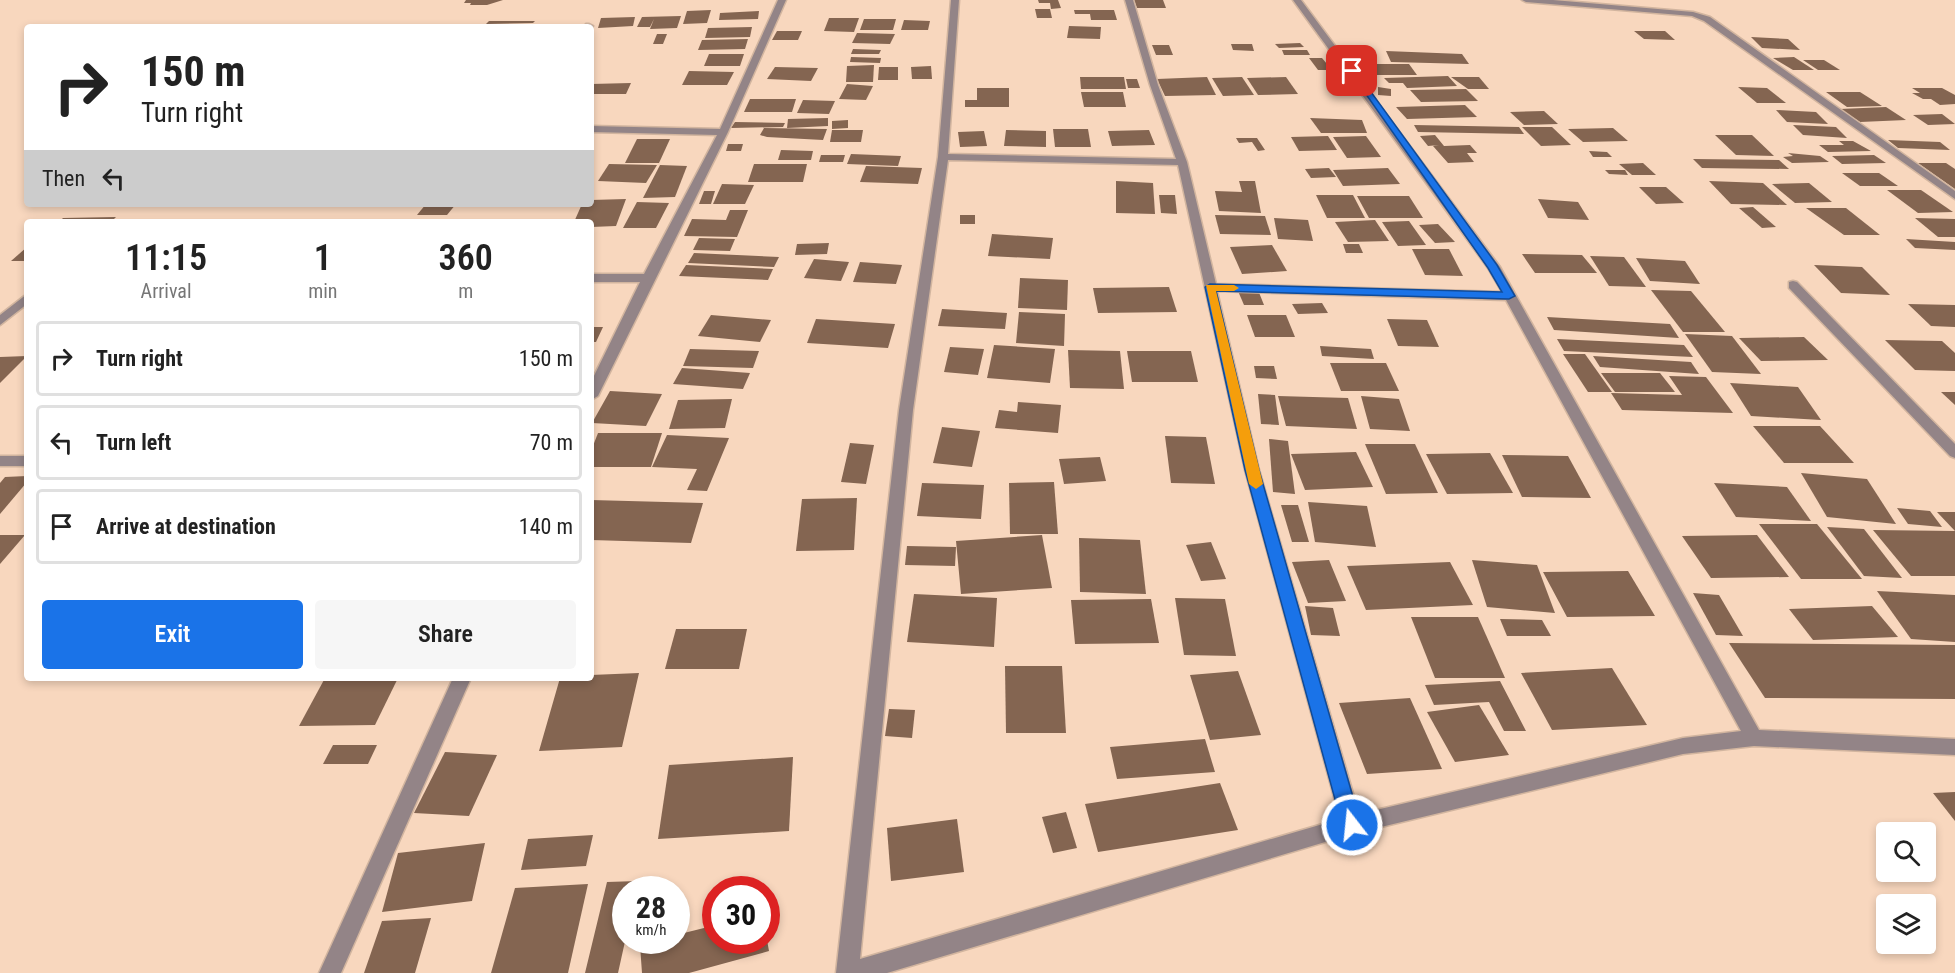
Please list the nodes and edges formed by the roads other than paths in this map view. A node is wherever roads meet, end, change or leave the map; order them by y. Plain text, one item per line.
1 (782, 0) edge
2 (955, 0) edge
3 (1130, 0) edge
4 (1297, 0) edge
5 (1526, 0) edge
6 (594, 129) edge
7 (723, 132) junction
8 (943, 157) junction
9 (1182, 162) junction
10 (1955, 196) edge
11 (594, 278) edge
12 (648, 278) junction
13 (1793, 285) dead end
14 (1210, 287) junction
15 (1509, 296) junction
16 (24, 301) edge
17 (0, 321) edge
18 (594, 390) edge
19 (1955, 453) edge
20 (0, 461) edge
21 (24, 461) edge
22 (461, 681) edge
23 (1754, 738) junction
24 (1955, 747) edge
25 (1352, 825) junction
26 (330, 973) edge
27 (848, 973) edge

1 - 7 street
2 - 8 street
3 - 9 street
4 - 15 street
5 - 10 street
6 - 7 street
7 - 12 street
8 - 9 street
8 - 27 street
9 - 14 street
11 - 12 street
12 - 18 street
13 - 19 street
14 - 15 street
14 - 25 street
15 - 23 street
16 - 17 street
20 - 21 street
22 - 26 street
23 - 24 street
23 - 25 street
25 - 27 street

